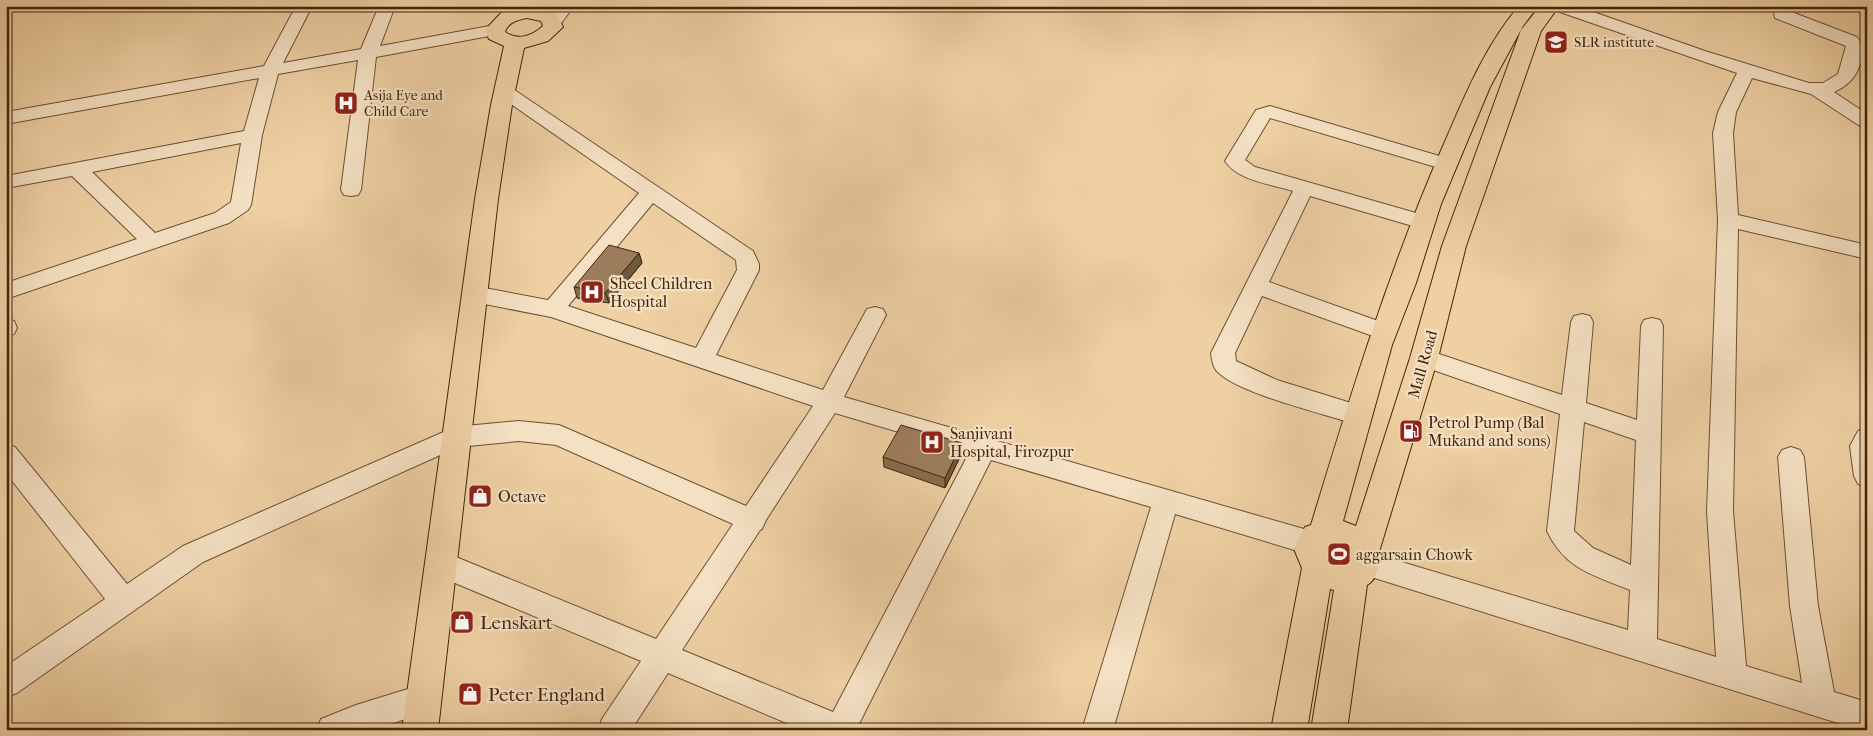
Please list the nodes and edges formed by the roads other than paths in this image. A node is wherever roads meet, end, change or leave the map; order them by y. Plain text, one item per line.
1 (304, 6) edge
2 (387, 6) edge
3 (566, 6) edge
4 (1530, 6) edge
5 (1550, 6) edge
6 (1560, 6) edge
7 (1781, 6) edge
8 (553, 22) junction
9 (507, 24) edge
10 (367, 54) junction
11 (1746, 70) junction
12 (270, 71) junction
13 (1859, 72) edge
14 (1818, 90) junction
15 (504, 91) junction
16 (6, 118) edge
17 (1867, 122) edge
18 (252, 134) junction
19 (1446, 164) junction
20 (76, 168) junction
21 (6, 182) edge
22 (1304, 188) junction
23 (351, 190) dead end
24 (651, 192) junction
25 (1728, 220) junction
26 (1423, 222) junction
27 (151, 241) junction
28 (1867, 252) edge
29 (1256, 286) junction
30 (6, 291) edge
31 (474, 294) junction
32 (553, 309) junction
33 (875, 315) dead end
34 (1582, 322) dead end
35 (1652, 326) dead end
36 (1384, 332) junction
37 (1424, 358) junction
38 (702, 359) junction
39 (829, 402) junction
40 (1572, 408) junction
41 (1358, 415) junction
42 (1648, 434) junction
43 (455, 437) junction
44 (1867, 438) edge
45 (985, 447) junction
46 (6, 454) edge
47 (1791, 457) dead end
48 (1867, 476) edge
49 (16, 484) edge
50 (1166, 501) junction
51 (752, 521) junction
52 (1318, 547) junction
53 (441, 564) junction
54 (1360, 564) junction
55 (1644, 583) junction
56 (124, 602) junction
57 (1642, 649) junction
58 (662, 656) junction
59 (1732, 677) junction
60 (6, 684) edge
61 (424, 698) junction
62 (1821, 704) junction
63 (1867, 717) edge
64 (332, 730) edge
65 (420, 730) edge
66 (613, 730) edge
67 (840, 730) edge
68 (1097, 730) edge
69 (1289, 730) edge
70 (1329, 730) edge

1 - 12 street
2 - 10 street
3 - 8 street
4 - 19 main road
5 - 37 main road, Mall Road
6 - 11 street
7 - 13 street
8 - 9 main road
8 - 9 main road
9 - 10 street
9 - 15 main road
10 - 12 street
10 - 23 street
11 - 14 street
11 - 25 street
12 - 16 street
12 - 18 street
13 - 14 street
14 - 17 street
15 - 24 street
15 - 31 main road
18 - 20 street
18 - 27 street
19 - 22 street
19 - 26 main road
20 - 21 street
20 - 27 street
22 - 26 street
22 - 29 street
24 - 32 street
24 - 38 street
25 - 28 street
25 - 59 street
26 - 36 main road
27 - 30 street
29 - 36 street
29 - 41 street
31 - 32 street
31 - 43 main road
32 - 38 street
33 - 39 street
34 - 40 street
35 - 42 street
36 - 41 main road
37 - 40 street
37 - 54 main road, Mall Road
38 - 39 street
39 - 45 street
39 - 51 street
40 - 42 street
40 - 55 street
41 - 52 main road
42 - 55 street
43 - 51 street
43 - 53 main road
43 - 56 street
44 - 48 street
45 - 50 street
45 - 67 street
46 - 49 street
47 - 62 street
49 - 56 street
50 - 52 street
50 - 68 street
51 - 58 street
52 - 54 main road
52 - 54 main road
52 - 69 main road
53 - 58 street
53 - 61 main road
54 - 57 street
54 - 70 main road, Mall Road
55 - 57 street
56 - 60 street
57 - 59 street
58 - 66 street
58 - 67 street
59 - 62 street
61 - 64 street
61 - 65 main road
62 - 63 street

